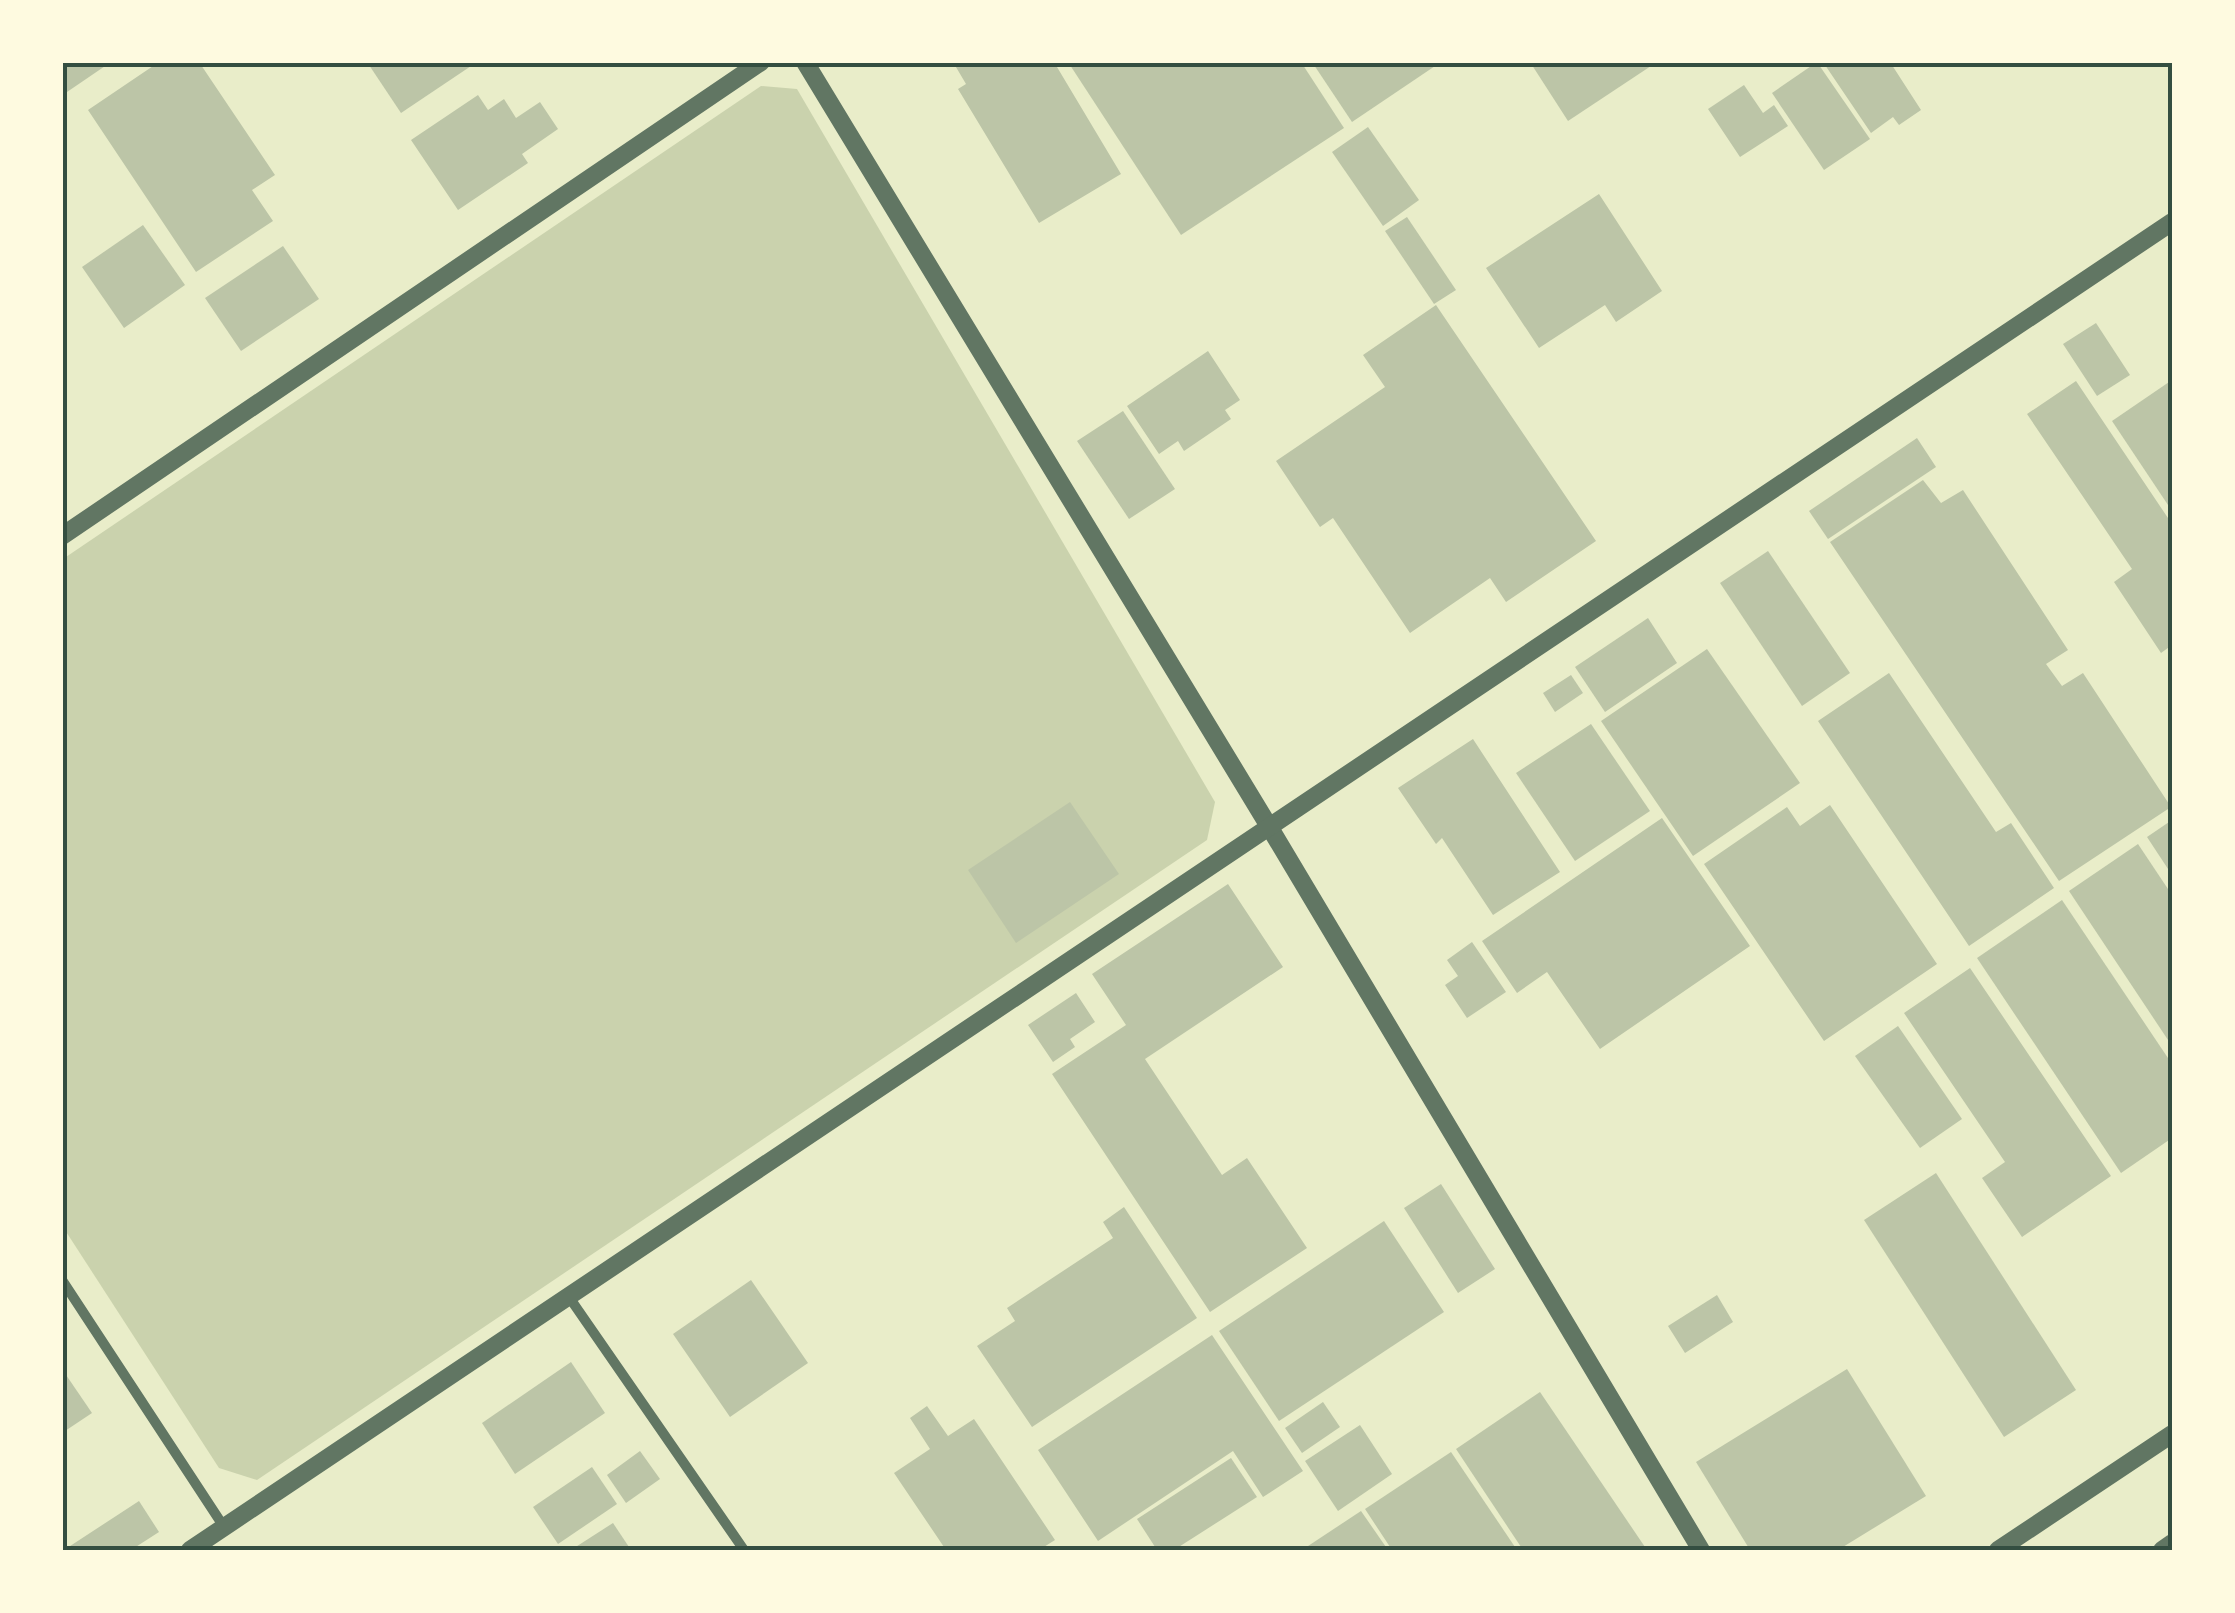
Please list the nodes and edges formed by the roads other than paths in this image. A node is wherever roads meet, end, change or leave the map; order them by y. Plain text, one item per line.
1 (761, 62) edge
2 (805, 62) edge
3 (2172, 222) edge
4 (62, 536) edge
5 (1270, 828) junction
6 (62, 1280) edge
7 (569, 1297) junction
8 (2172, 1434) edge
9 (224, 1527) junction
10 (2172, 1543) edge
11 (190, 1550) edge
12 (744, 1550) edge
13 (1701, 1550) edge
14 (1998, 1550) edge
15 (2162, 1550) edge

1 - 4 street
2 - 5 street
3 - 5 street
5 - 7 street
5 - 13 street
6 - 9 street
7 - 9 street
7 - 12 street
8 - 14 street
9 - 11 street
10 - 15 street

